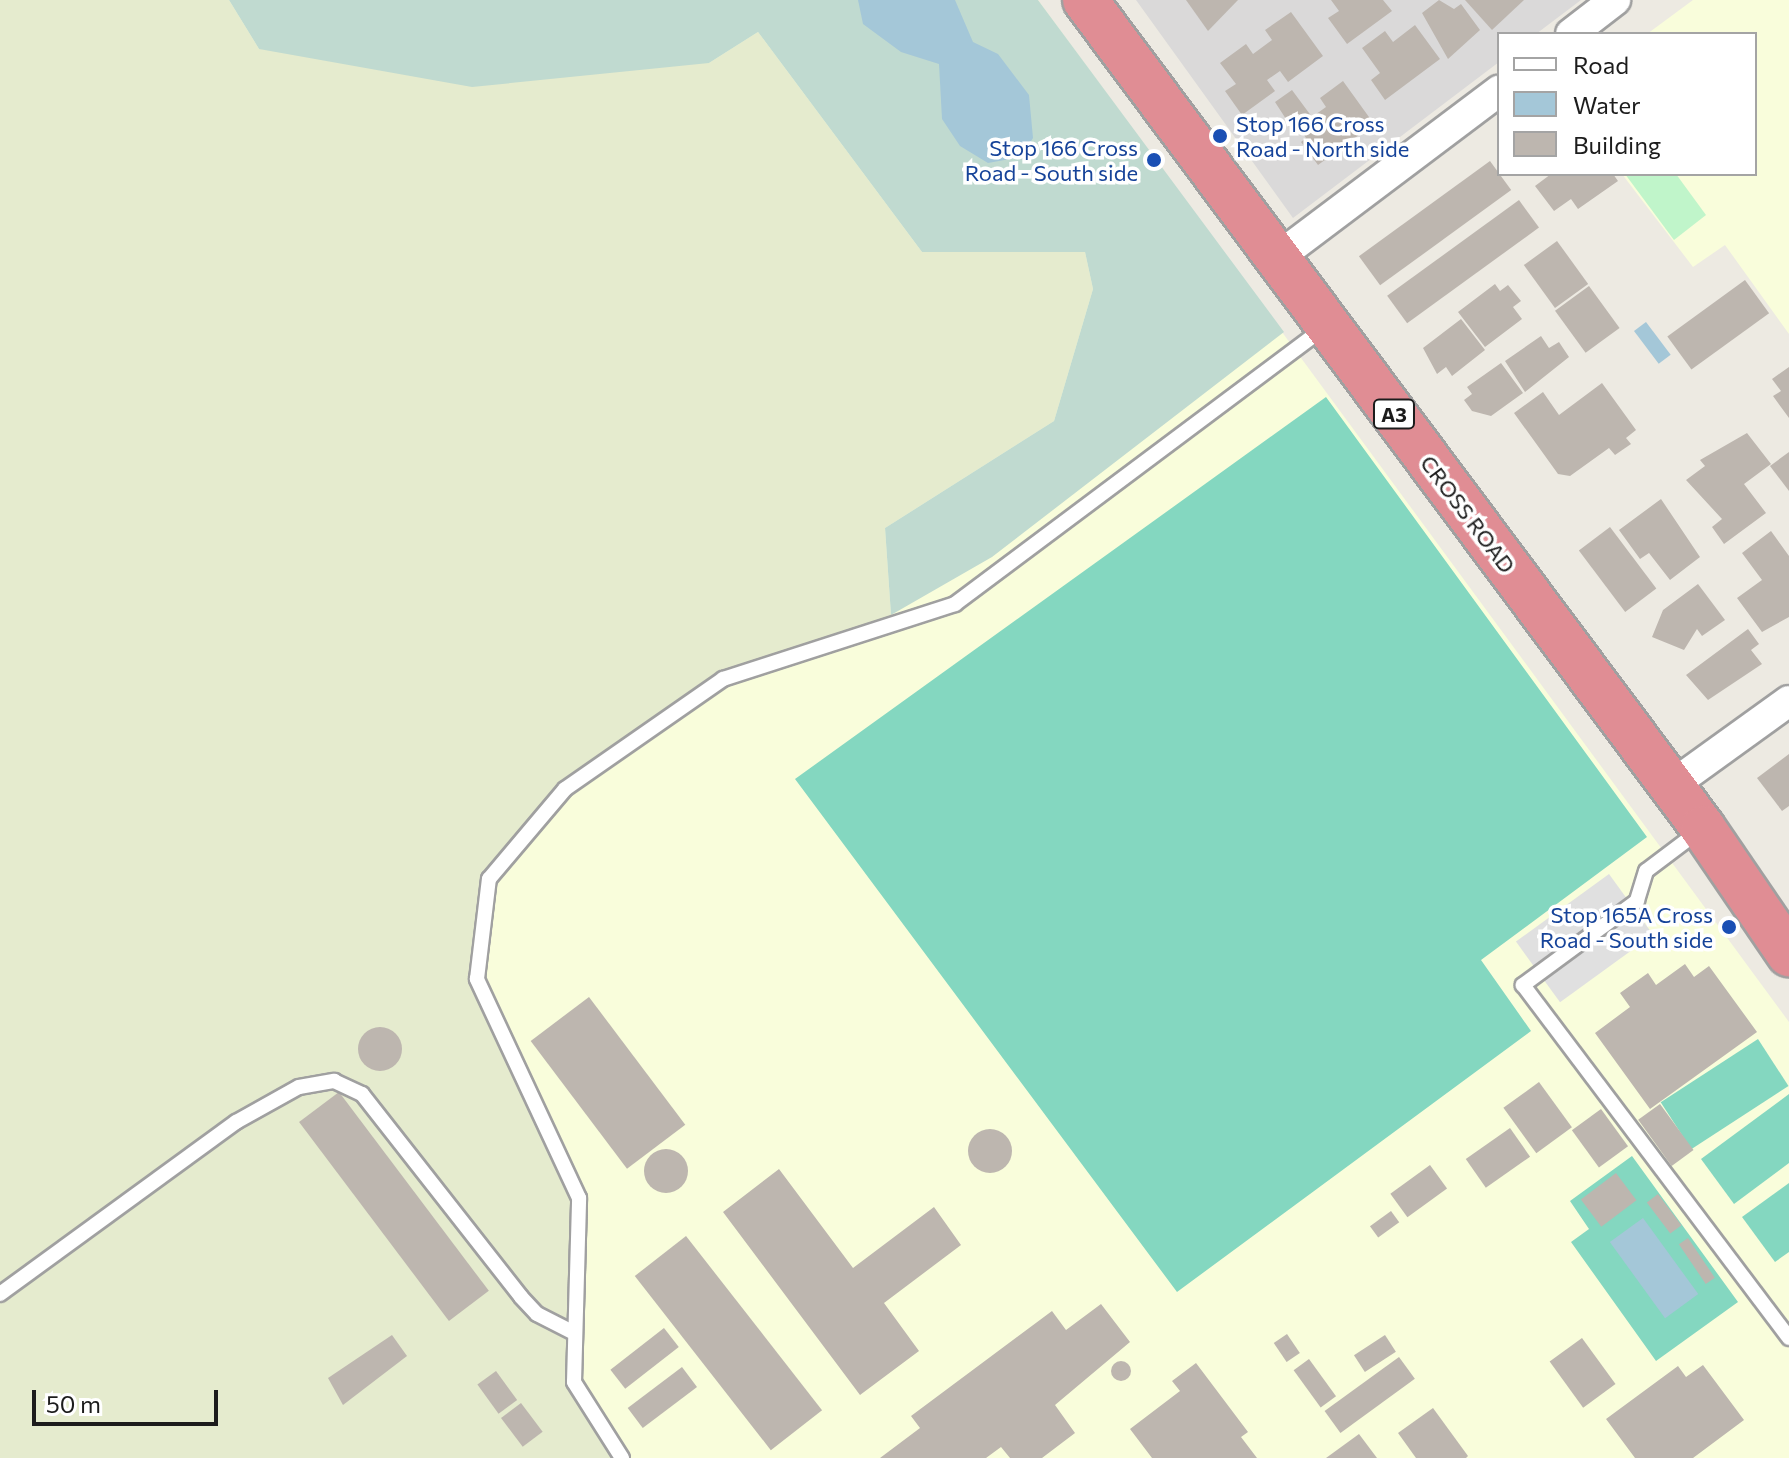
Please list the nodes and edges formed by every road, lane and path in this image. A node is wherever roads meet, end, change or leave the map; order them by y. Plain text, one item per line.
1 (1085, 0) edge
2 (1615, 0) edge
3 (1574, 32) edge
4 (1497, 93) edge
5 (1277, 258) junction
6 (1327, 325) junction
7 (1789, 701) edge
8 (1671, 786) junction
9 (1703, 828) junction
10 (1789, 954) edge
11 (0, 1294) edge
12 (571, 1331) junction
13 (1789, 1338) edge
14 (622, 1458) edge

1 - 5 highway, CROSS ROAD / A3
2 - 3 street
4 - 5 street
5 - 6 highway, CROSS ROAD / A3
6 - 8 highway, CROSS ROAD / A3
6 - 12 lane
7 - 8 street
8 - 9 highway, CROSS ROAD / A3
9 - 10 highway, CROSS ROAD / A3
9 - 13 lane
11 - 12 lane
12 - 14 lane

